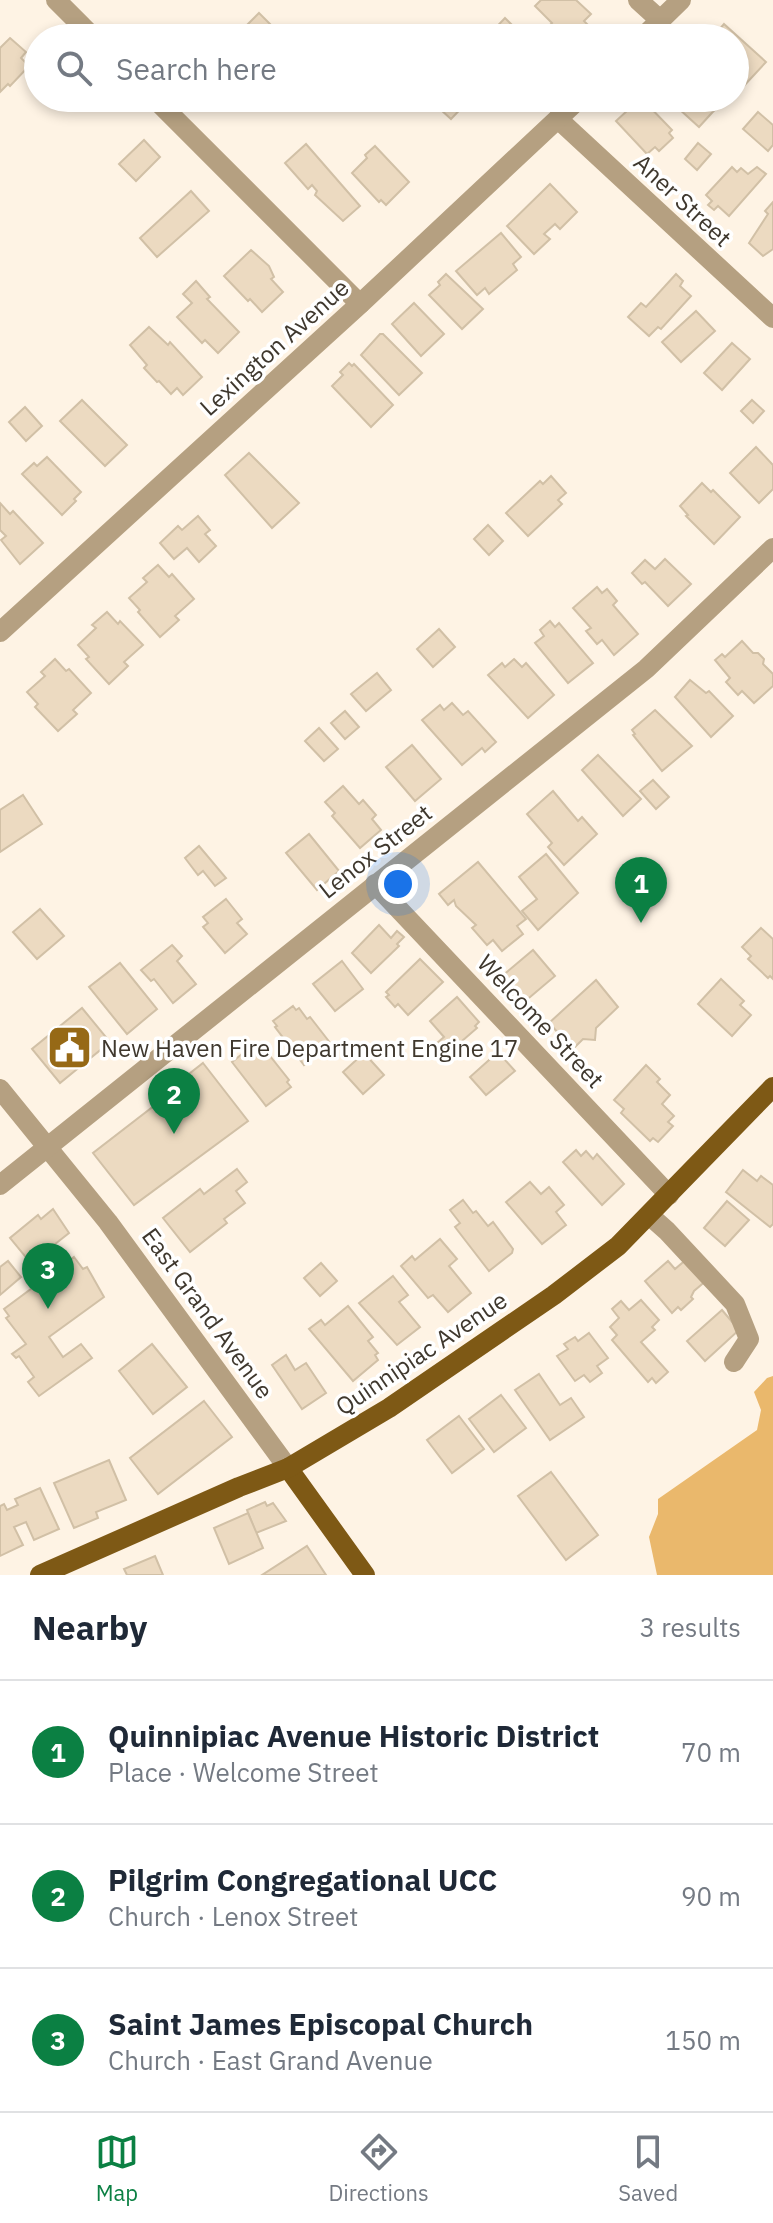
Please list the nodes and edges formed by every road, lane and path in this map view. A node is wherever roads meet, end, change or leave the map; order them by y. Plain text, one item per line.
1 (56, 0) edge
2 (638, 0) edge
3 (681, 0) edge
4 (660, 20) junction
5 (80, 24) edge
6 (656, 24) edge
7 (168, 112) edge
8 (565, 112) edge
9 (558, 119) junction
10 (360, 304) junction
11 (773, 318) edge
12 (773, 548) edge
13 (0, 632) edge
14 (375, 884) junction
15 (773, 1087) edge
16 (0, 1089) edge
17 (48, 1148) junction
18 (0, 1185) edge
19 (669, 1195) junction
20 (649, 1215) junction
21 (734, 1362) dead end
22 (288, 1468) junction
23 (40, 1575) edge
24 (365, 1575) edge

1 - 5 street
2 - 4 street
3 - 4 street
4 - 6 street
7 - 10 street
8 - 9 street, Lexington Avenue
9 - 10 street, Lexington Avenue
9 - 11 street, Aner Street
10 - 13 street, Lexington Avenue
12 - 14 street, Lenox Street
14 - 17 street, Lenox Street
14 - 19 street, Welcome Street
15 - 19 main road, Quinnipiac Avenue
16 - 17 street, East Grand Avenue
17 - 18 street, Lenox Street
17 - 22 street, East Grand Avenue
19 - 20 main road, Quinnipiac Avenue
20 - 21 street
20 - 22 main road, Quinnipiac Avenue
22 - 23 main road, Quinnipiac Avenue
22 - 24 main road, East Grand Avenue

